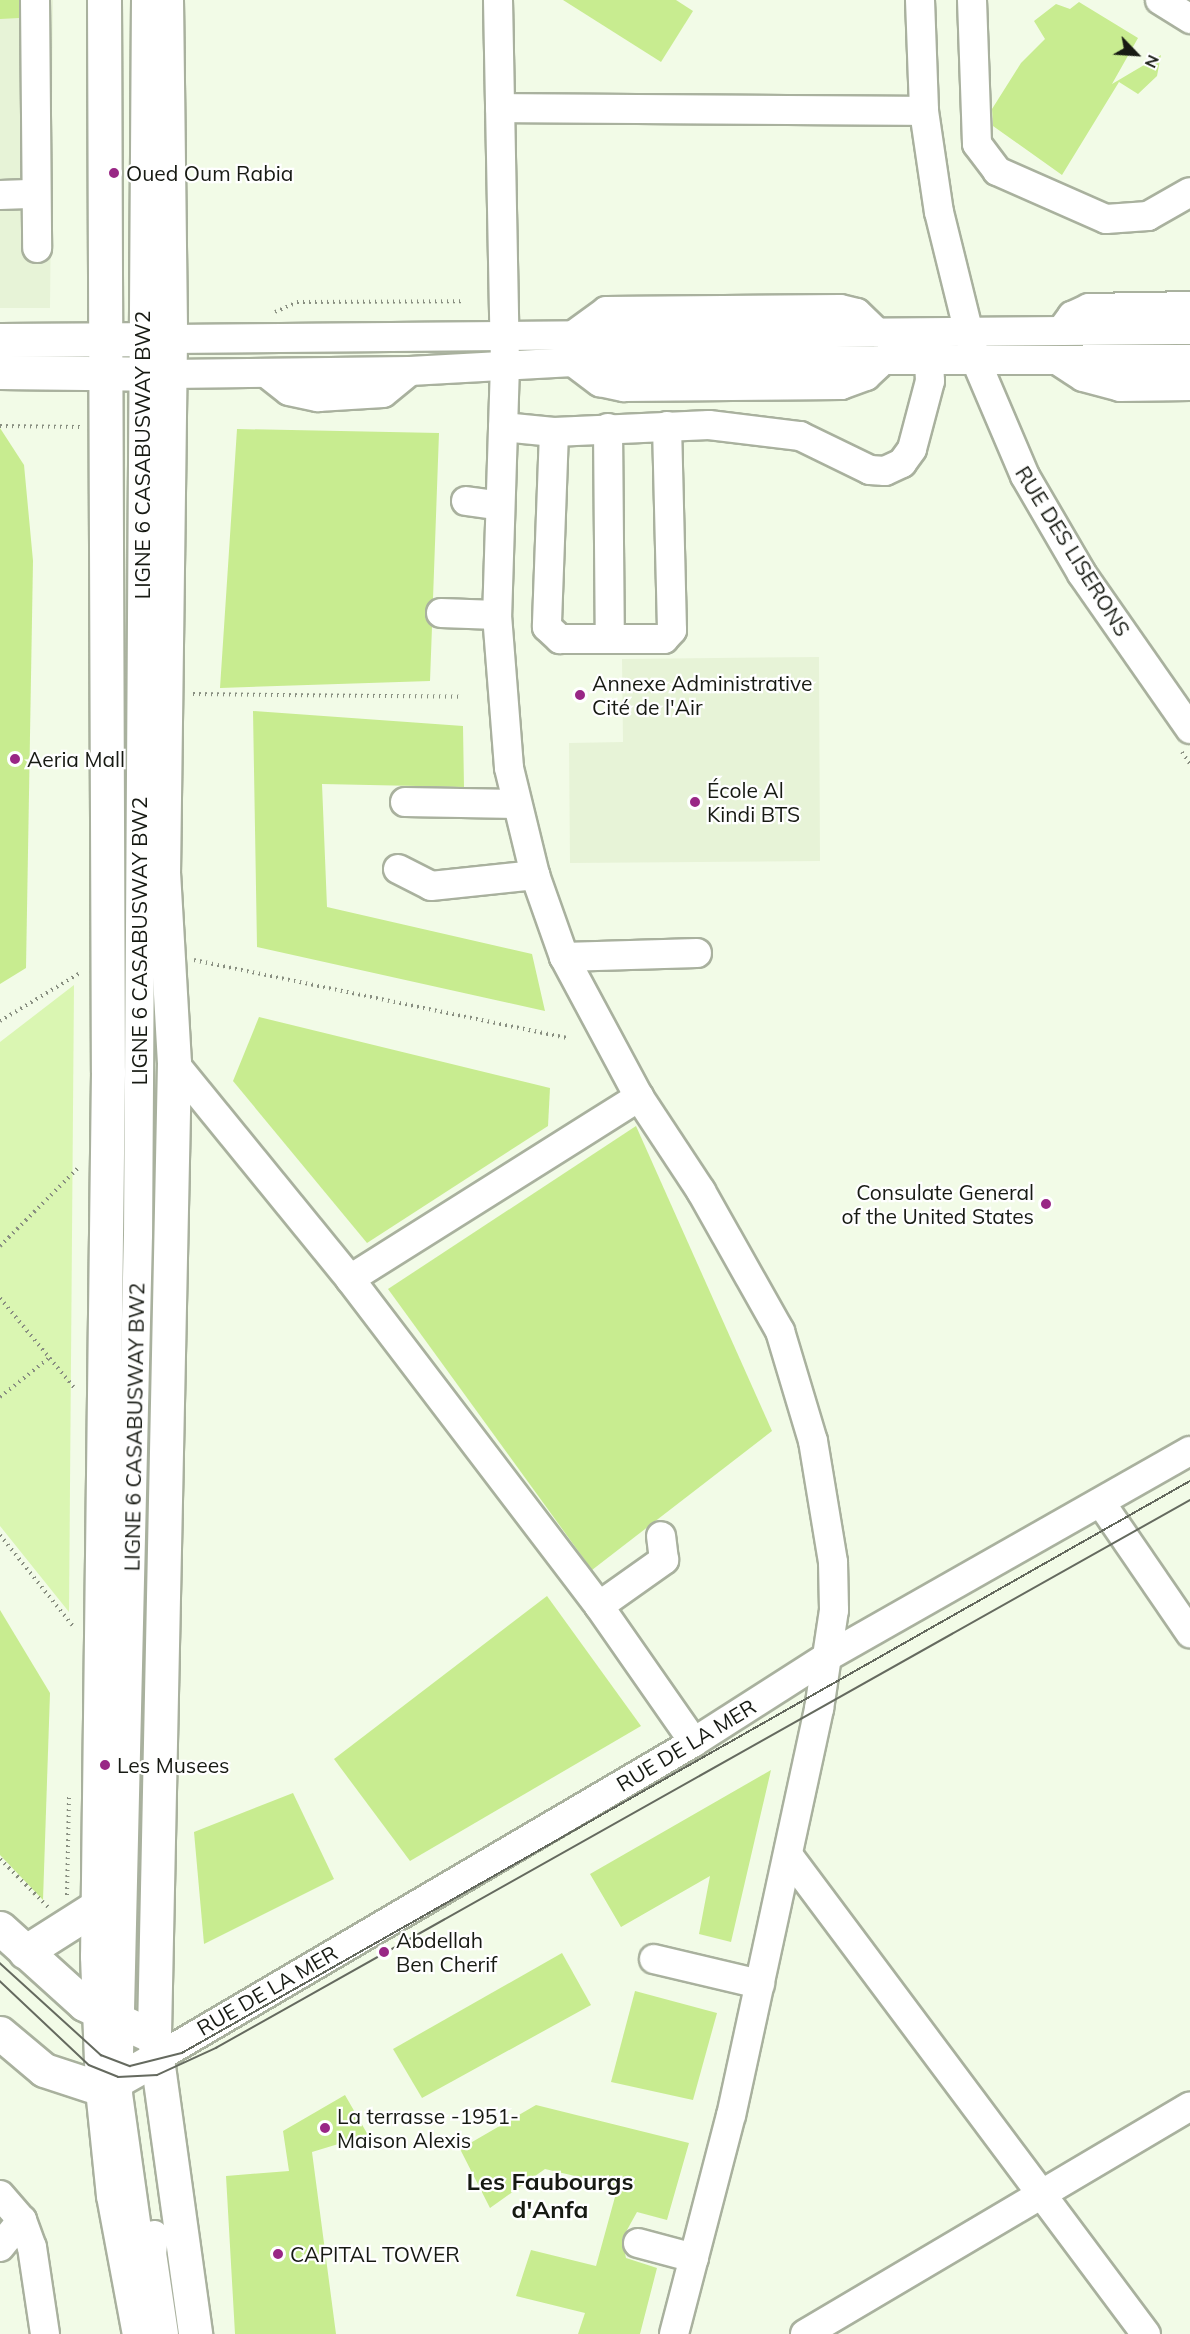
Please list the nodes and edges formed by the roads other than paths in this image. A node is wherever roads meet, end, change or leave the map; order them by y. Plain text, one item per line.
1 (35, 0) edge
2 (104, 0) edge
3 (146, 0) edge
4 (166, 0) edge
5 (498, 0) edge
6 (920, 0) edge
7 (972, 0) edge
8 (1161, 0) edge
9 (1190, 20) edge
10 (500, 108) junction
11 (924, 111) junction
12 (1190, 192) edge
13 (36, 194) junction
14 (0, 195) edge
15 (36, 248) dead end
16 (1190, 306) edge
17 (1190, 330) edge
18 (1061, 331) junction
19 (966, 332) junction
20 (8, 334) edge
21 (504, 336) junction
22 (156, 339) junction
23 (105, 340) junction
24 (1190, 359) edge
25 (1059, 360) junction
26 (929, 361) junction
27 (976, 362) junction
28 (505, 365) junction
29 (106, 374) junction
30 (156, 374) junction
31 (8, 378) edge
32 (1190, 386) edge
33 (667, 426) junction
34 (503, 427) junction
35 (608, 428) junction
36 (554, 432) junction
37 (466, 501) dead end
38 (500, 506) junction
39 (441, 613) dead end
40 (497, 615) junction
41 (610, 639) junction
42 (1190, 729) edge
43 (405, 802) dead end
44 (517, 804) junction
45 (398, 869) dead end
46 (535, 875) junction
47 (697, 953) dead end
48 (564, 957) junction
49 (174, 1063) junction
50 (639, 1097) junction
51 (350, 1279) junction
52 (1190, 1451) edge
53 (1101, 1503) junction
54 (661, 1536) dead end
55 (599, 1606) junction
56 (1190, 1633) edge
57 (827, 1657) junction
58 (694, 1742) junction
59 (788, 1855) junction
60 (96, 1907) junction
61 (0, 1928) edge
62 (25, 1952) junction
63 (654, 1959) dead end
64 (760, 1984) junction
65 (0, 2033) edge
66 (132, 2049) junction
67 (1190, 2106) edge
68 (1042, 2194) junction
69 (0, 2195) edge
70 (22, 2220) junction
71 (638, 2243) dead end
72 (0, 2247) edge
73 (694, 2258) junction
74 (45, 2334) edge
75 (139, 2334) edge
76 (164, 2334) edge
77 (195, 2334) edge
78 (674, 2334) edge
79 (805, 2334) edge
80 (1146, 2334) edge

1 - 13 street
2 - 23 main road
3 - 22 street, LIGNE 6 CASABUSWAY BW2
4 - 22 main road
5 - 10 street
6 - 11 street, RUE DES LISERONS
7 - 12 street
8 - 9 street
10 - 11 street
10 - 21 street
11 - 19 street, RUE DES LISERONS
13 - 14 street
13 - 15 street
16 - 18 street
17 - 18 street
18 - 19 street
19 - 21 street
19 - 27 street, RUE DES LISERONS
20 - 23 main road
21 - 22 street
21 - 28 street
22 - 23 main road
22 - 30 main road
23 - 29 main road
24 - 25 street
25 - 27 street
25 - 32 street
26 - 27 street
26 - 28 street
26 - 33 street
27 - 42 street, RUE DES LISERONS
28 - 30 street
28 - 34 street
29 - 30 main road
29 - 31 main road
29 - 60 main road
30 - 49 main road
30 - 66 street, LIGNE 6 CASABUSWAY BW2
33 - 35 street
33 - 41 street
34 - 36 street
34 - 38 street
35 - 36 street
35 - 41 street
36 - 41 street
37 - 38 street
38 - 40 street
39 - 40 street
40 - 44 street
43 - 44 street
44 - 46 street
45 - 46 street
46 - 48 street
47 - 48 street
48 - 50 street
49 - 51 street
49 - 66 main road
50 - 51 street
50 - 57 street
51 - 55 street
52 - 53 street, RUE DE LA MER
53 - 56 street
53 - 57 street, RUE DE LA MER
54 - 55 street
55 - 58 street
57 - 58 street, RUE DE LA MER
57 - 59 street
58 - 66 street, RUE DE LA MER
59 - 64 street
59 - 68 street
60 - 62 main road
60 - 66 main road
61 - 62 main road
62 - 66 main road
63 - 64 street
64 - 73 street
65 - 66 main road
66 - 75 main road
66 - 76 street, LIGNE 6 CASABUSWAY BW2
66 - 77 main road
67 - 68 street
68 - 79 street
68 - 80 street
69 - 70 street
70 - 72 street
70 - 74 street
71 - 73 street
73 - 78 street

